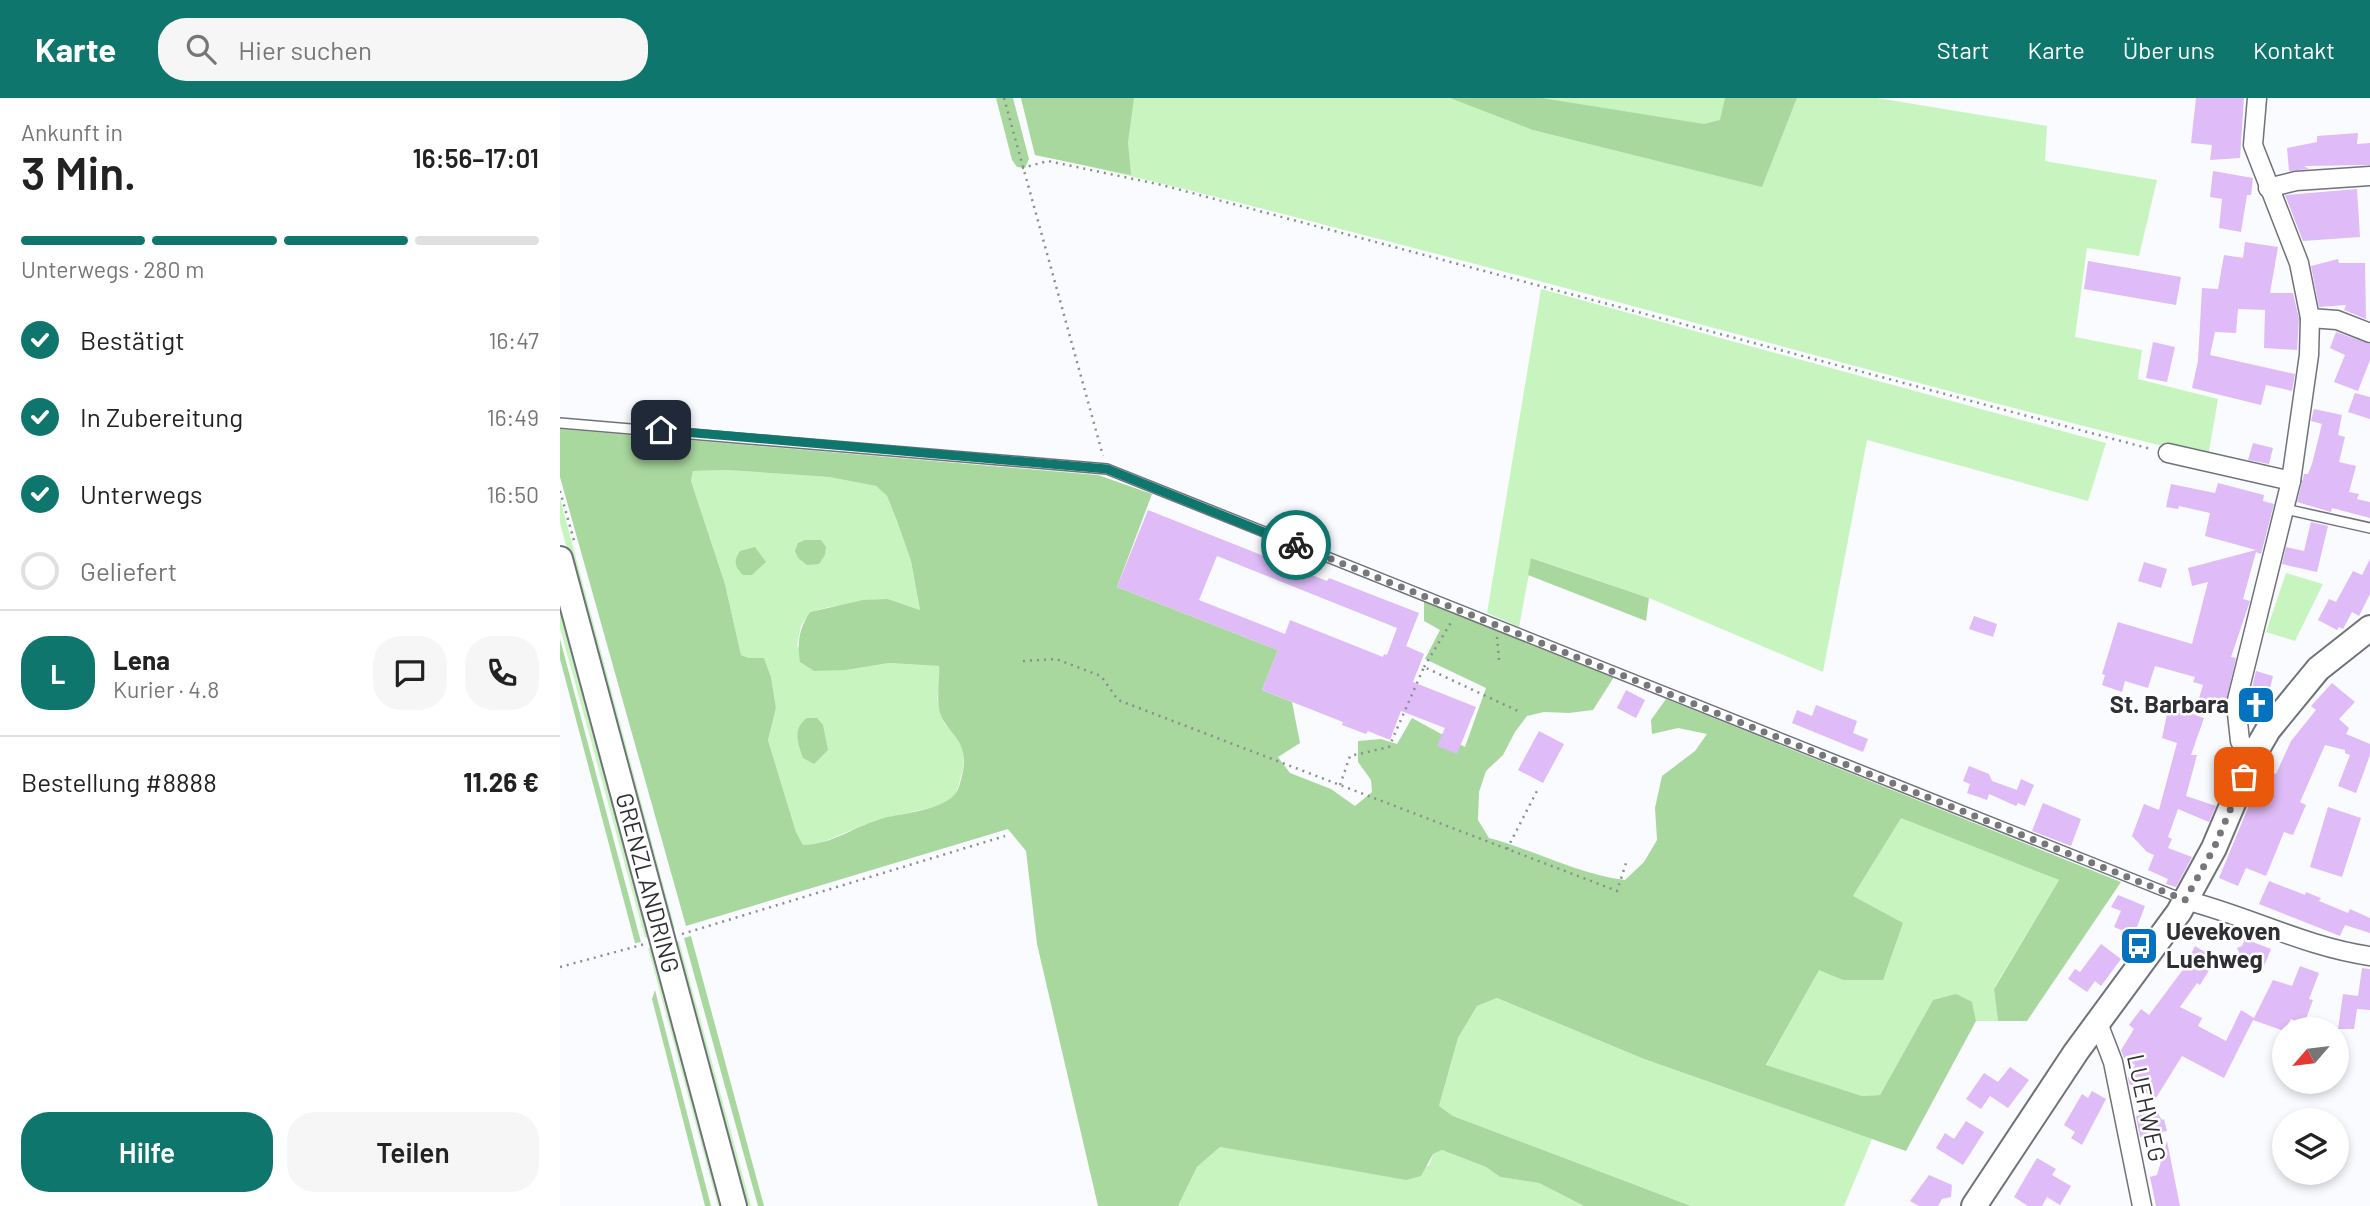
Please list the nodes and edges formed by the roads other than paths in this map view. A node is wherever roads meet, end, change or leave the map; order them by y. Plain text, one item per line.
1 (2257, 98) edge
2 (2370, 176) edge
3 (2268, 188) junction
4 (2310, 318) junction
5 (2370, 333) edge
6 (560, 423) edge
7 (2168, 453) road end
8 (2291, 481) junction
9 (2285, 509) junction
10 (2370, 528) edge
11 (560, 559) edge
12 (2370, 628) edge
13 (2253, 756) junction
14 (2185, 900) junction
15 (2370, 956) edge
16 (2098, 1023) junction
17 (734, 1206) edge
18 (1974, 1206) edge
19 (2142, 1206) edge

1 - 3 street
2 - 3 street
3 - 4 street
4 - 5 street
4 - 8 street
6 - 14 lane
7 - 8 street
8 - 9 street
9 - 10 lane
9 - 13 street
11 - 17 main road, GRENZLANDRING
12 - 13 main road
13 - 14 main road
14 - 15 street
14 - 16 main road
16 - 18 main road
16 - 19 street, LUEHWEG

